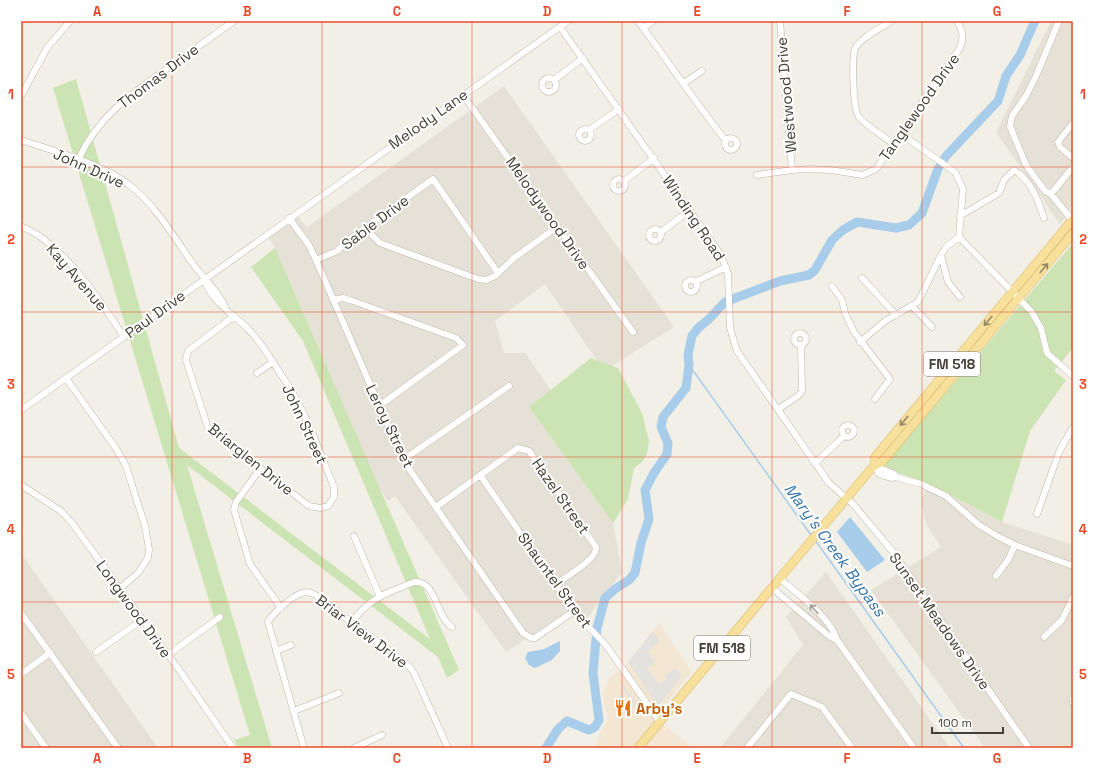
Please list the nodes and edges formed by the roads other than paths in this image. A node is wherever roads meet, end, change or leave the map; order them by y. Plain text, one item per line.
1 (70, 21) edge
2 (234, 21) edge
3 (568, 21) edge
4 (638, 21) edge
5 (653, 21) edge
6 (780, 21) edge
7 (891, 21) edge
8 (956, 21) edge
9 (1059, 21) edge
10 (560, 26) junction
11 (643, 28) junction
12 (583, 58) junction
13 (702, 71) dead end
14 (554, 80) dead end
15 (684, 83) junction
16 (463, 95) junction
17 (21, 96) edge
18 (619, 109) junction
19 (1073, 122) edge
20 (589, 130) dead end
21 (901, 134) junction
22 (21, 140) edge
23 (726, 141) dead end
24 (893, 144) junction
25 (654, 158) junction
26 (1073, 158) edge
27 (78, 160) junction
28 (1073, 167) edge
29 (792, 170) junction
30 (757, 176) dead end
31 (624, 181) dead end
32 (1051, 194) junction
33 (151, 206) joint
34 (690, 210) junction
35 (960, 216) junction
36 (289, 218) junction
37 (1044, 218) dead end
38 (1072, 220) edge
39 (21, 226) edge
40 (557, 227) junction
41 (365, 228) junction
42 (660, 232) dead end
43 (1073, 233) edge
44 (959, 237) junction
45 (941, 255) junction
46 (316, 260) junction
47 (726, 267) junction
48 (498, 273) junction
49 (204, 278) junction
50 (862, 278) dead end
51 (695, 282) dead end
52 (832, 286) dead end
53 (1012, 291) junction
54 (960, 297) dead end
55 (1019, 298) junction
56 (333, 300) junction
57 (912, 306) junction
58 (896, 315) junction
59 (234, 316) junction
60 (932, 327) dead end
61 (632, 332) dead end
62 (124, 337) junction
63 (860, 342) junction
64 (801, 345) dead end
65 (273, 362) junction
66 (257, 373) dead end
67 (1073, 376) edge
68 (66, 378) junction
69 (508, 386) dead end
70 (875, 400) dead end
71 (379, 406) junction
72 (778, 409) junction
73 (21, 410) edge
74 (1073, 427) edge
75 (844, 436) dead end
76 (403, 460) junction
77 (815, 463) junction
78 (874, 466) junction
79 (260, 469) junction
80 (480, 475) junction
81 (21, 485) edge
82 (846, 498) junction
83 (328, 506) joint
84 (436, 507) junction
85 (1037, 514) dead end
86 (354, 536) dead end
87 (1015, 545) junction
88 (1073, 566) edge
89 (996, 576) dead end
90 (779, 578) junction
91 (556, 584) junction
92 (772, 588) junction
93 (119, 589) junction
94 (380, 597) junction
95 (1073, 597) edge
96 (281, 608) junction
97 (574, 611) junction
98 (21, 613) edge
99 (220, 617) dead end
100 (142, 620) junction
101 (352, 622) junction
102 (452, 627) dead end
103 (1044, 637) dead end
104 (837, 640) junction
105 (291, 645) dead end
106 (276, 651) junction
107 (96, 652) dead end
108 (50, 653) junction
109 (168, 655) junction
110 (21, 674) edge
111 (339, 693) dead end
112 (1073, 699) edge
113 (1073, 703) edge
114 (294, 711) junction
115 (21, 713) edge
116 (660, 722) junction
117 (382, 735) dead end
118 (46, 748) edge
119 (118, 748) edge
120 (233, 748) edge
121 (304, 748) edge
122 (354, 748) edge
123 (448, 748) edge
124 (638, 748) edge
125 (747, 748) edge
126 (852, 748) edge
127 (914, 748) edge
128 (1029, 748) edge

1 - 17 street
2 - 27 street, Thomas Drive
3 - 10 street, Melody Lane
4 - 11 street
5 - 11 street
6 - 29 street, Westwood Drive
7 - 24 street
8 - 21 street, Tanglewood Drive
9 - 32 street
10 - 12 street, Winding Road
10 - 16 street, Melody Lane
11 - 15 street
12 - 14 street
12 - 18 street, Winding Road
13 - 15 street
15 - 23 street
16 - 36 street, Melody Lane
16 - 40 street, Melodywood Drive
18 - 20 street
18 - 25 street, Winding Road
19 - 26 street
21 - 24 street, Tanglewood Drive
21 - 35 street
22 - 27 street, John Drive
24 - 29 street, Tanglewood Drive
25 - 31 street
25 - 34 street, Winding Road
27 - 33 street, John Drive
28 - 32 street
29 - 30 street, Tanglewood Drive
32 - 38 street
33 - 49 street, John Street
34 - 42 street
34 - 47 street, Winding Road
35 - 37 street
35 - 44 street
36 - 46 street, Leroy Street
36 - 49 street, Paul Drive
38 - 53 main road, FM 518
39 - 62 street, Kay Avenue
40 - 48 street
40 - 61 street, Melodywood Drive
41 - 46 street, Sable Drive
41 - 48 street
41 - 48 street, Sable Drive
55 -> 43 main road, FM 518
44 - 45 street
44 - 53 street
45 - 54 street
45 - 57 street
46 - 56 street, Leroy Street
47 - 51 street
47 - 72 street, Winding Road
49 - 59 street, John Street
49 - 62 street, Paul Drive
50 - 58 street
52 - 63 street
53 - 55 street
53 -> 78 main road, FM 518
55 - 67 street
55 - 78 main road, FM 518
56 - 71 street, Leroy Street
56 - 71 street
57 - 58 street
57 - 60 street
58 - 63 street
59 - 65 street, John Street
59 - 79 street, Briarglen Drive
62 - 68 street, Paul Drive
63 - 70 street
64 - 72 street
65 - 66 street
65 - 83 street, John Street
68 - 73 street, Paul Drive
68 - 93 street
69 - 76 street
71 - 76 street, Leroy Street
72 - 77 street, Winding Road
74 - 85 street
75 - 77 street
76 - 84 street, Leroy Street
77 - 82 street, Winding Road
78 - 82 main road, FM 518
78 - 87 street
79 - 83 street, Briarglen Drive
79 - 96 street
80 - 84 street
80 - 91 street, Shauntel Street
80 - 91 street, Hazel Street
81 - 93 street, Longwood Drive
82 - 90 main road, FM 518
82 - 128 street, Sunset Meadows Drive
84 - 97 street, Leroy Street
86 - 94 street
87 - 88 street
87 - 89 street
90 - 92 main road, FM 518
104 -> 90 street
91 - 97 street, Shauntel Street
92 - 104 street
92 - 116 main road, FM 518
93 - 100 street, Longwood Drive
94 - 101 street
94 - 102 street
95 - 103 street
96 - 101 street, Briar View Drive
96 - 106 street, Briar View Drive
97 - 116 street, Shauntel Street
98 - 108 street
99 - 109 street
100 - 107 street
100 - 109 street, Longwood Drive
101 - 123 street, Briar View Drive
104 - 127 street
105 - 106 street
106 - 114 street
108 - 110 street
108 - 119 street
109 - 120 street, Longwood Drive
111 - 114 street
112 - 113 street
114 - 121 street
115 - 118 street
116 - 124 main road, FM 518
117 - 122 street
125 - 126 street

